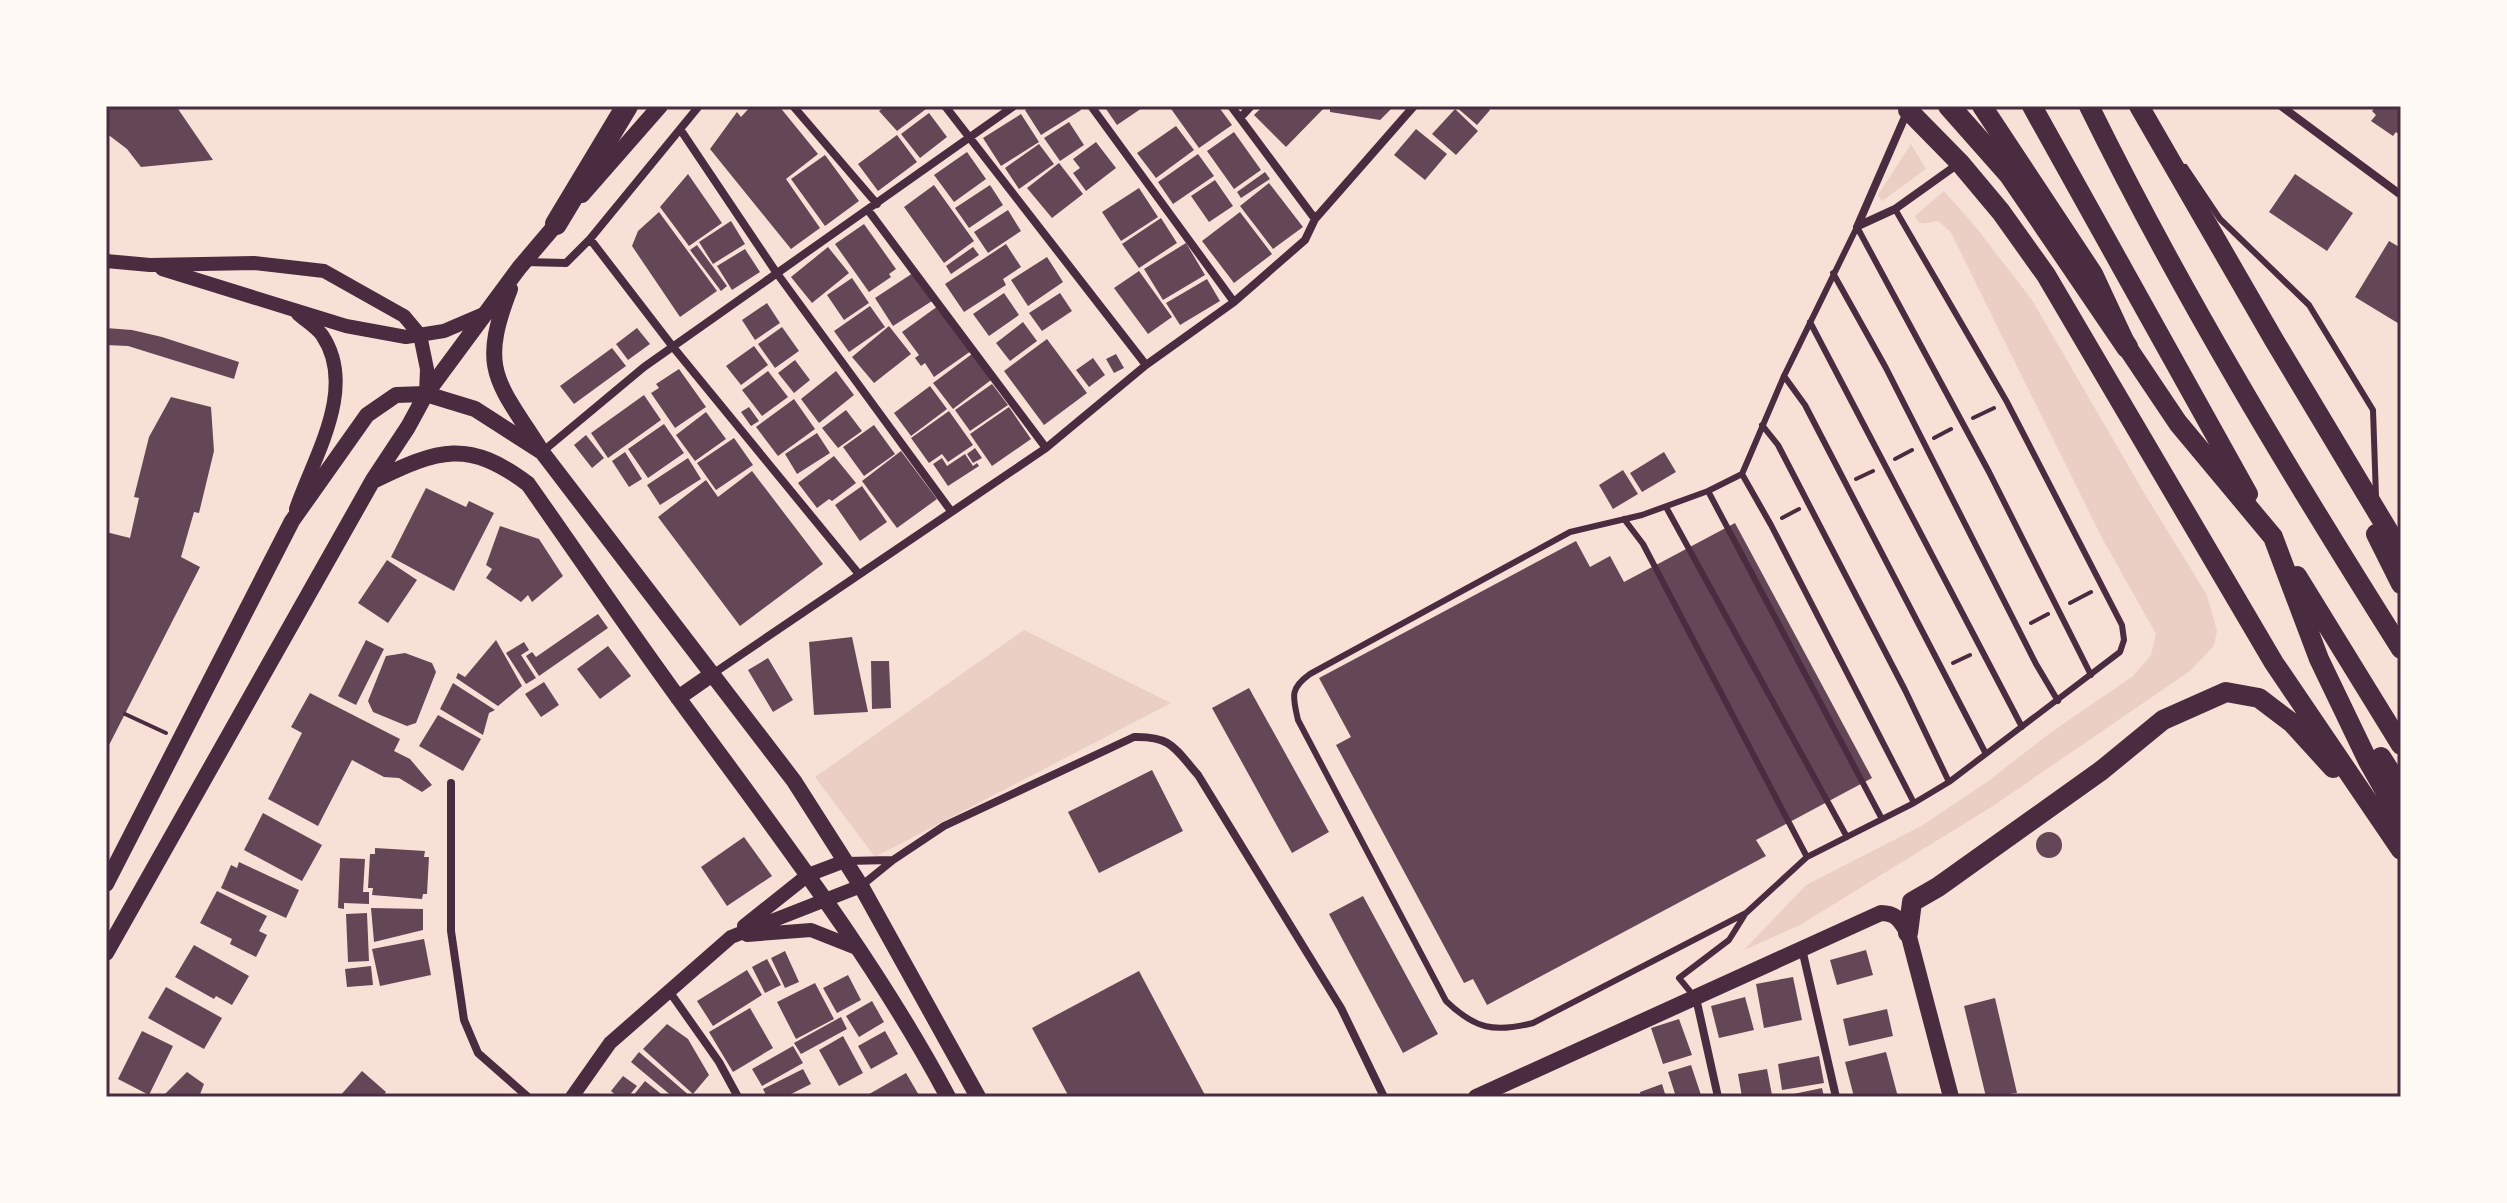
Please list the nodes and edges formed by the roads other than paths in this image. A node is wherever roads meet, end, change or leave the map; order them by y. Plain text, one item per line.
1 (627, 106) edge
2 (660, 106) edge
3 (699, 106) edge
4 (793, 106) edge
5 (945, 106) edge
6 (1014, 106) edge
7 (1091, 106) edge
8 (1231, 106) edge
9 (1251, 106) edge
10 (1414, 106) edge
11 (1949, 106) edge
12 (1982, 106) edge
13 (2032, 106) edge
14 (2089, 106) edge
15 (2142, 106) edge
16 (2281, 106) edge
17 (1904, 108) edge
18 (1240, 118) junction
19 (680, 129) junction
20 (968, 136) junction
21 (1960, 163) junction
22 (2401, 195) edge
23 (877, 204) junction
24 (1895, 209) junction
25 (868, 210) junction
26 (1315, 219) junction
27 (556, 224) junction
28 (1857, 227) junction
29 (590, 239) junction
30 (106, 261) edge
31 (150, 265) junction
32 (522, 265) junction
33 (776, 272) junction
34 (1833, 273) junction
35 (1234, 302) junction
36 (295, 311) junction
37 (486, 313) junction
38 (1810, 322) junction
39 (420, 335) junction
40 (673, 347) junction
41 (2127, 347) junction
42 (1146, 365) junction
43 (1784, 376) junction
44 (426, 394) junction
45 (2308, 398) junction
46 (1762, 425) junction
47 (1046, 448) junction
48 (542, 452) junction
49 (1742, 474) junction
50 (373, 480) junction
51 (1708, 491) junction
52 (1666, 507) junction
53 (951, 511) junction
54 (2377, 513) junction
55 (1624, 519) junction
56 (292, 521) junction
57 (2273, 537) junction
58 (2401, 552) edge
59 (858, 573) junction
60 (2401, 584) edge
61 (2401, 649) edge
62 (2319, 659) junction
63 (711, 675) junction
64 (2091, 675) junction
65 (678, 698) junction
66 (2058, 701) junction
67 (2022, 727) junction
68 (2401, 745) edge
69 (1986, 754) junction
70 (1949, 782) junction
71 (451, 783) dead end
72 (2401, 788) edge
73 (1914, 803) junction
74 (2377, 814) junction
75 (1882, 819) junction
76 (2401, 819) edge
77 (1847, 837) junction
78 (2401, 850) edge
79 (1807, 857) junction
80 (893, 860) junction
81 (845, 861) junction
82 (808, 875) junction
83 (106, 884) edge
84 (861, 886) junction
85 (824, 900) junction
86 (1746, 913) junction
87 (1908, 933) junction
88 (731, 937) junction
89 (1802, 949) junction
90 (861, 950) junction
91 (106, 953) edge
92 (668, 990) junction
93 (1696, 997) junction
94 (528, 1097) edge
95 (572, 1097) edge
96 (738, 1097) edge
97 (948, 1097) edge
98 (978, 1097) edge
99 (1384, 1097) edge
100 (1476, 1097) edge
101 (1718, 1097) edge
102 (1836, 1097) edge
103 (1951, 1097) edge

1 - 27 highway
2 - 27 main road
3 - 19 street
4 - 23 street
5 - 20 street
6 - 20 street
7 - 35 street
8 - 18 street
9 - 18 street
10 - 26 street
11 - 41 highway
12 - 41 highway
13 - 57 highway
14 - 61 highway
15 - 45 highway
15 - 54 lane
16 - 22 street
17 - 21 highway
17 - 28 street
18 - 26 street
19 - 29 street
19 - 33 street
20 - 23 street
20 - 42 street
21 - 24 street
21 - 74 highway
23 - 25 street
24 - 28 street
24 - 64 lane
25 - 33 street
25 - 47 street
26 - 35 street
27 - 32 main road
28 - 34 lane
28 - 64 lane
29 - 32 street
29 - 40 street
30 - 31 street
31 - 36 street
31 - 39 street
32 - 37 main road
32 - 48 main road
33 - 40 street
33 - 53 street
34 - 38 lane
34 - 66 lane
35 - 42 street
36 - 39 street
36 - 56 street
37 - 39 street
37 - 44 main road
38 - 43 lane
38 - 67 lane
39 - 44 street
40 - 48 street
40 - 59 street
41 - 57 highway
42 - 47 street
43 - 46 lane
43 - 69 lane
44 - 48 main road
44 - 50 main road
44 - 56 main road
45 - 54 highway
45 - 60 highway
46 - 49 lane
46 - 70 lane
47 - 53 street
48 - 63 main road
49 - 51 lane
49 - 73 lane
50 - 65 main road
50 - 91 main road
51 - 52 lane
51 - 75 lane
52 - 55 lane
52 - 77 lane
53 - 59 street
54 - 58 highway
55 - 79 lane
55 - 86 lane
56 - 83 main road
57 - 62 highway
57 - 68 highway
59 - 63 street
62 - 72 highway
62 - 76 highway
63 - 65 main road
63 - 81 main road
64 - 66 lane
65 - 82 main road
66 - 67 lane
67 - 69 lane
69 - 70 lane
70 - 73 lane
71 - 94 street
73 - 75 lane
74 - 78 highway
74 - 87 highway
75 - 77 lane
77 - 79 lane
79 - 86 lane
80 - 81 street
80 - 84 street
80 - 99 street
81 - 82 street
81 - 84 main road
82 - 85 main road
82 - 88 street
84 - 85 street
84 - 98 main road
85 - 88 street
85 - 90 main road
86 - 93 lane
87 - 89 main road
87 - 103 main road
88 - 90 street
88 - 92 street
89 - 93 main road
89 - 102 street
90 - 97 main road
92 - 95 street
92 - 96 street
93 - 100 main road
93 - 101 street

